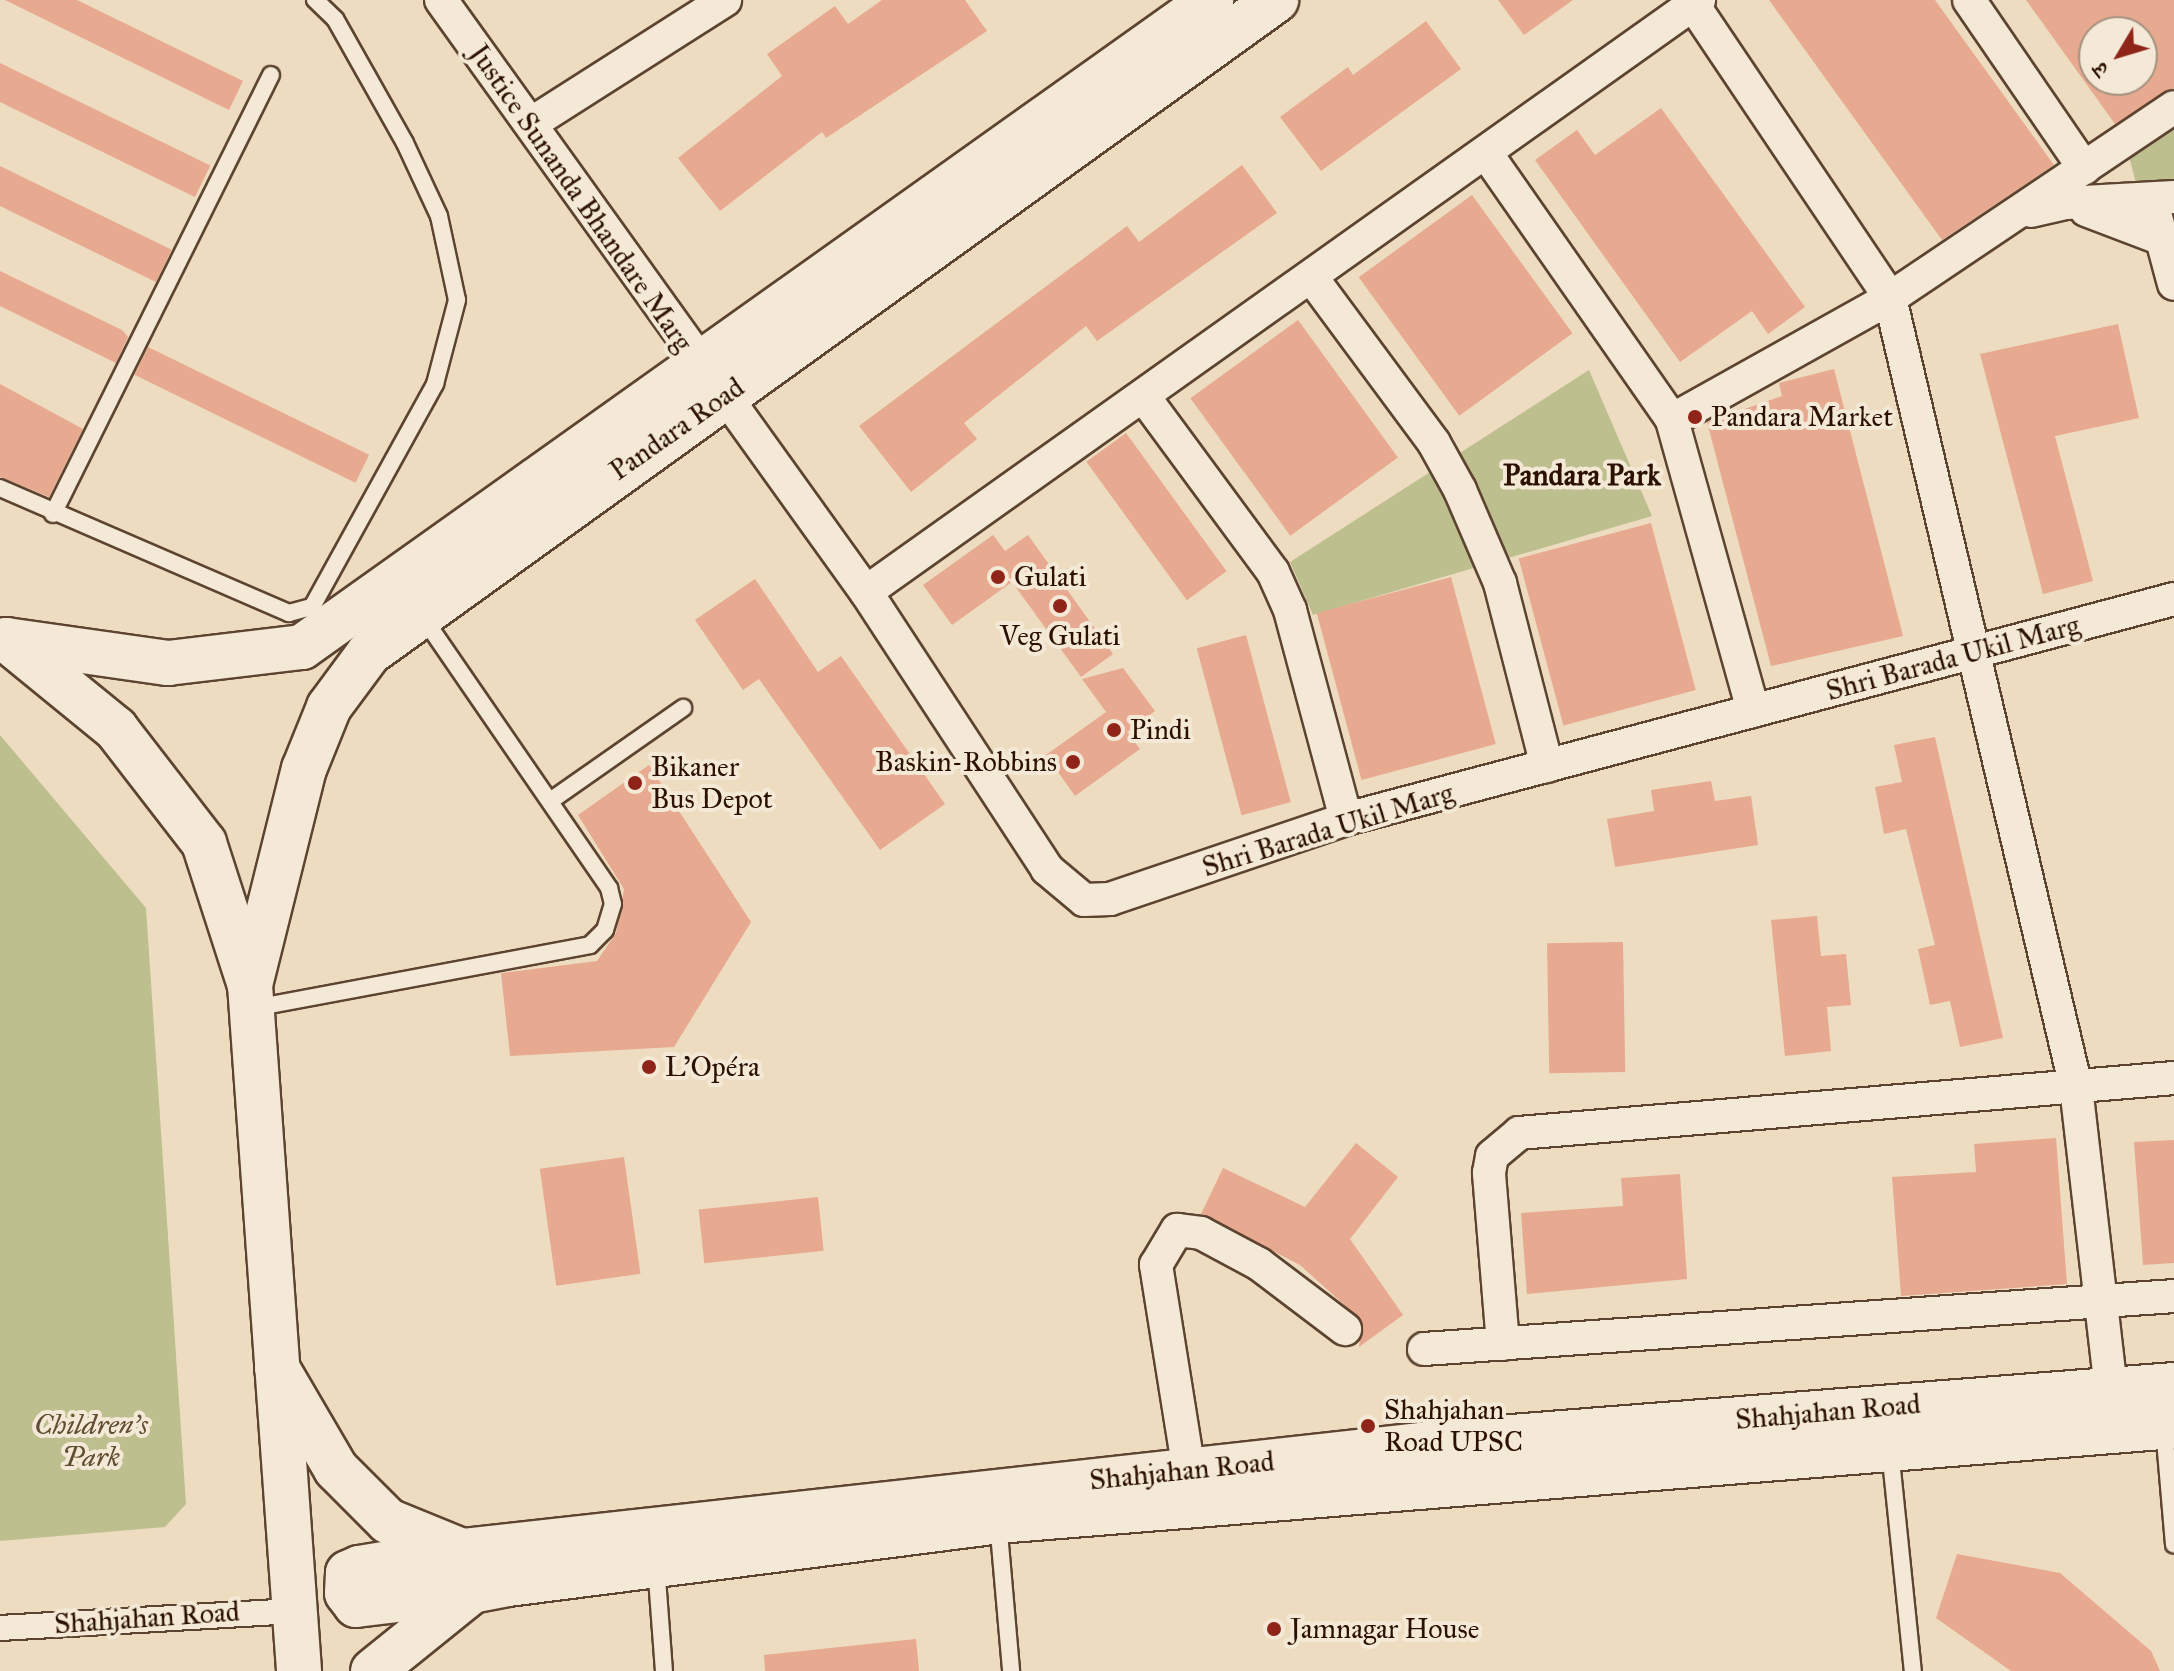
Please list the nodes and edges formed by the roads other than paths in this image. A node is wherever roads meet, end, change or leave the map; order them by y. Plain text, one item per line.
1 (315, 0) edge
2 (441, 0) edge
3 (725, 0) edge
4 (1211, 0) edge
5 (1276, 0) edge
6 (1969, 0) edge
7 (1694, 1) edge
8 (271, 75) dead end
9 (2174, 107) edge
10 (532, 123) junction
11 (1486, 153) junction
12 (2084, 168) junction
13 (2163, 200) edge
14 (2066, 203) junction
15 (2012, 216) junction
16 (2162, 239) junction
17 (1312, 278) junction
18 (2174, 284) edge
19 (1890, 298) junction
20 (710, 380) junction
21 (1144, 397) junction
22 (1672, 420) junction
23 (0, 488) edge
24 (53, 514) junction
25 (866, 592) junction
26 (2174, 599) edge
27 (423, 617) junction
28 (3, 638) edge
29 (1976, 651) junction
30 (683, 708) dead end
31 (1753, 711) junction
32 (1547, 766) junction
33 (553, 799) junction
34 (1346, 819) junction
35 (251, 997) junction
36 (2174, 1078) edge
37 (2076, 1087) junction
38 (2174, 1296) edge
39 (2105, 1301) junction
40 (1345, 1329) dead end
41 (1503, 1344) junction
42 (1424, 1349) dead end
43 (277, 1368) junction
44 (2174, 1385) edge
45 (2111, 1390) junction
46 (2169, 1426) edge
47 (1890, 1449) junction
48 (1189, 1471) junction
49 (998, 1521) junction
50 (2174, 1545) edge
51 (656, 1565) junction
52 (467, 1571) junction
53 (294, 1593) junction
54 (0, 1628) edge
55 (299, 1671) edge
56 (373, 1671) edge
57 (664, 1671) edge
58 (1011, 1671) edge
59 (1913, 1671) edge

1 - 24 lane
2 - 10 street, Justice Sunanda Bhandare Marg
3 - 10 street
4 - 20 main road, Pandara Road
5 - 20 main road, Pandara Road
6 - 12 street
7 - 11 street
7 - 19 street
8 - 24 lane
9 - 12 street
10 - 20 street, Justice Sunanda Bhandare Marg
11 - 17 street
11 - 22 street
12 - 15 street
13 - 14 street
13 - 16 street
14 - 15 street
14 - 16 street
15 - 19 street
16 - 18 street
17 - 21 street
17 - 32 street
19 - 22 street
19 - 29 street
20 - 25 street, Shri Barada Ukil Marg
20 - 27 main road, Pandara Road
20 - 28 main road, Pandara Road
21 - 25 street
21 - 34 street
22 - 31 street
23 - 24 lane
25 - 34 street, Shri Barada Ukil Marg
26 - 29 street, Shri Barada Ukil Marg
27 - 33 lane
27 - 35 main road, Pandara Road
28 - 35 main road
29 - 31 street, Shri Barada Ukil Marg
29 - 37 street
30 - 33 lane
31 - 32 street, Shri Barada Ukil Marg
32 - 34 street, Shri Barada Ukil Marg
33 - 35 lane
35 - 43 main road
36 - 37 street
37 - 39 street
37 - 41 street
38 - 39 street
39 - 41 street
39 - 45 street
40 - 48 street
41 - 42 street
43 - 52 main road, Shahjahan Road
43 - 53 main road
44 - 45 main road, Shahjahan Road
45 - 48 main road, Shahjahan Road
46 - 47 main road, Shahjahan Road
46 - 50 lane
47 - 49 main road, Shahjahan Road
47 - 59 lane
48 - 52 main road, Shahjahan Road
49 - 51 main road, Shahjahan Road
49 - 58 lane
51 - 52 main road, Shahjahan Road
51 - 57 lane
52 - 53 main road
52 - 56 main road
53 - 54 street, Shahjahan Road
53 - 55 main road

